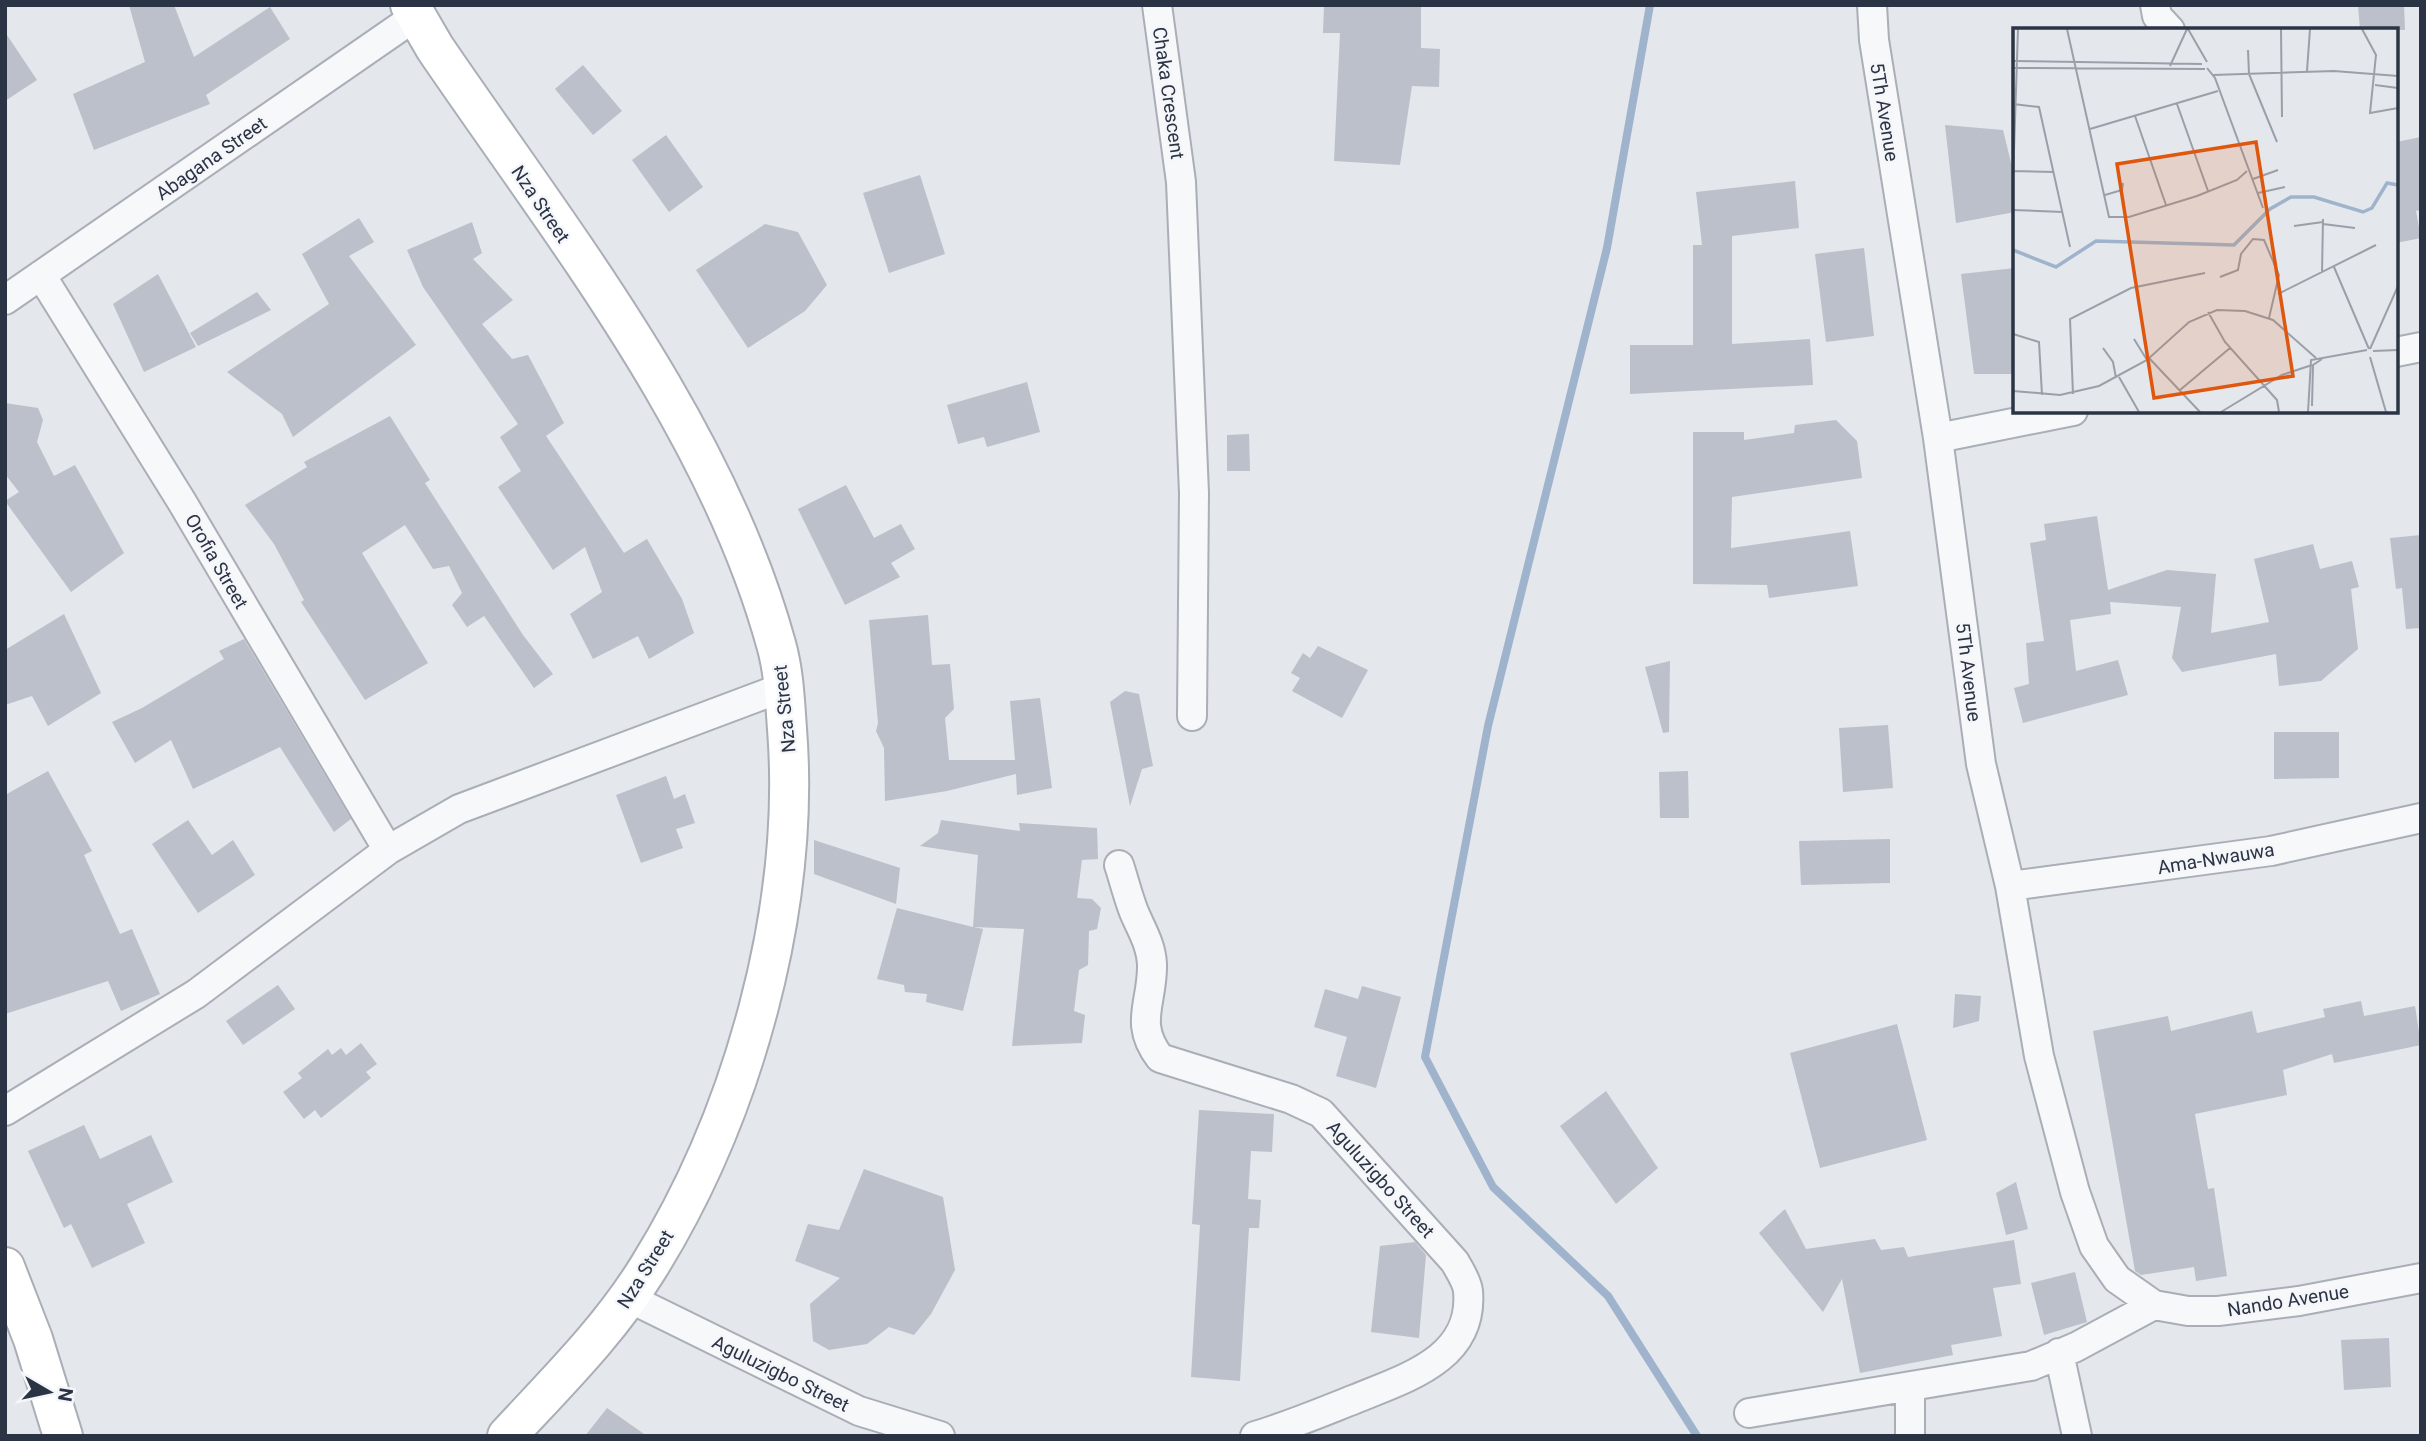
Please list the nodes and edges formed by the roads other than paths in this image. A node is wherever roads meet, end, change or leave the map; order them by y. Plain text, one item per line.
1 (1157, 5) edge
2 (1872, 5) edge
3 (2155, 5) edge
4 (413, 11) edge
5 (2168, 28) edge
6 (41, 275) junction
7 (5, 300) edge
8 (2421, 347) edge
9 (2398, 352) edge
10 (2063, 413) edge
11 (1938, 438) junction
12 (784, 687) junction
13 (1192, 716) dead end
14 (2421, 818) edge
15 (388, 850) junction
16 (1119, 865) dead end
17 (2010, 886) junction
18 (5, 1111) edge
19 (5, 1267) edge
20 (2421, 1278) edge
21 (628, 1297) junction
22 (2154, 1305) junction
23 (2059, 1353) junction
24 (1910, 1388) junction
25 (1749, 1413) dead end
26 (862, 1423) edge
27 (63, 1436) edge
28 (507, 1436) edge
29 (940, 1436) edge
30 (1255, 1436) edge
31 (1910, 1436) edge
32 (2077, 1436) edge

1 - 13 street, Chaka Crescent
2 - 11 street, 5Th Avenue
3 - 5 street
4 - 6 street, Abagana Street
4 - 12 street, Nza Street
6 - 7 street, Abagana Street
6 - 15 street, Orofia Street
8 - 9 street
10 - 11 street
11 - 17 street, 5Th Avenue
12 - 15 street
12 - 21 street, Nza Street
14 - 17 street, Ama-Nwauwa
15 - 18 street
16 - 30 street, Aguluzigbo Street
17 - 22 street, 5Th Avenue
19 - 27 street
20 - 22 street, Nando Avenue
21 - 26 street, Aguluzigbo Street
21 - 28 street, Nza Street
22 - 23 street
23 - 24 street
23 - 32 street
24 - 25 street
24 - 31 street
26 - 29 street, Aguluzigbo Street

